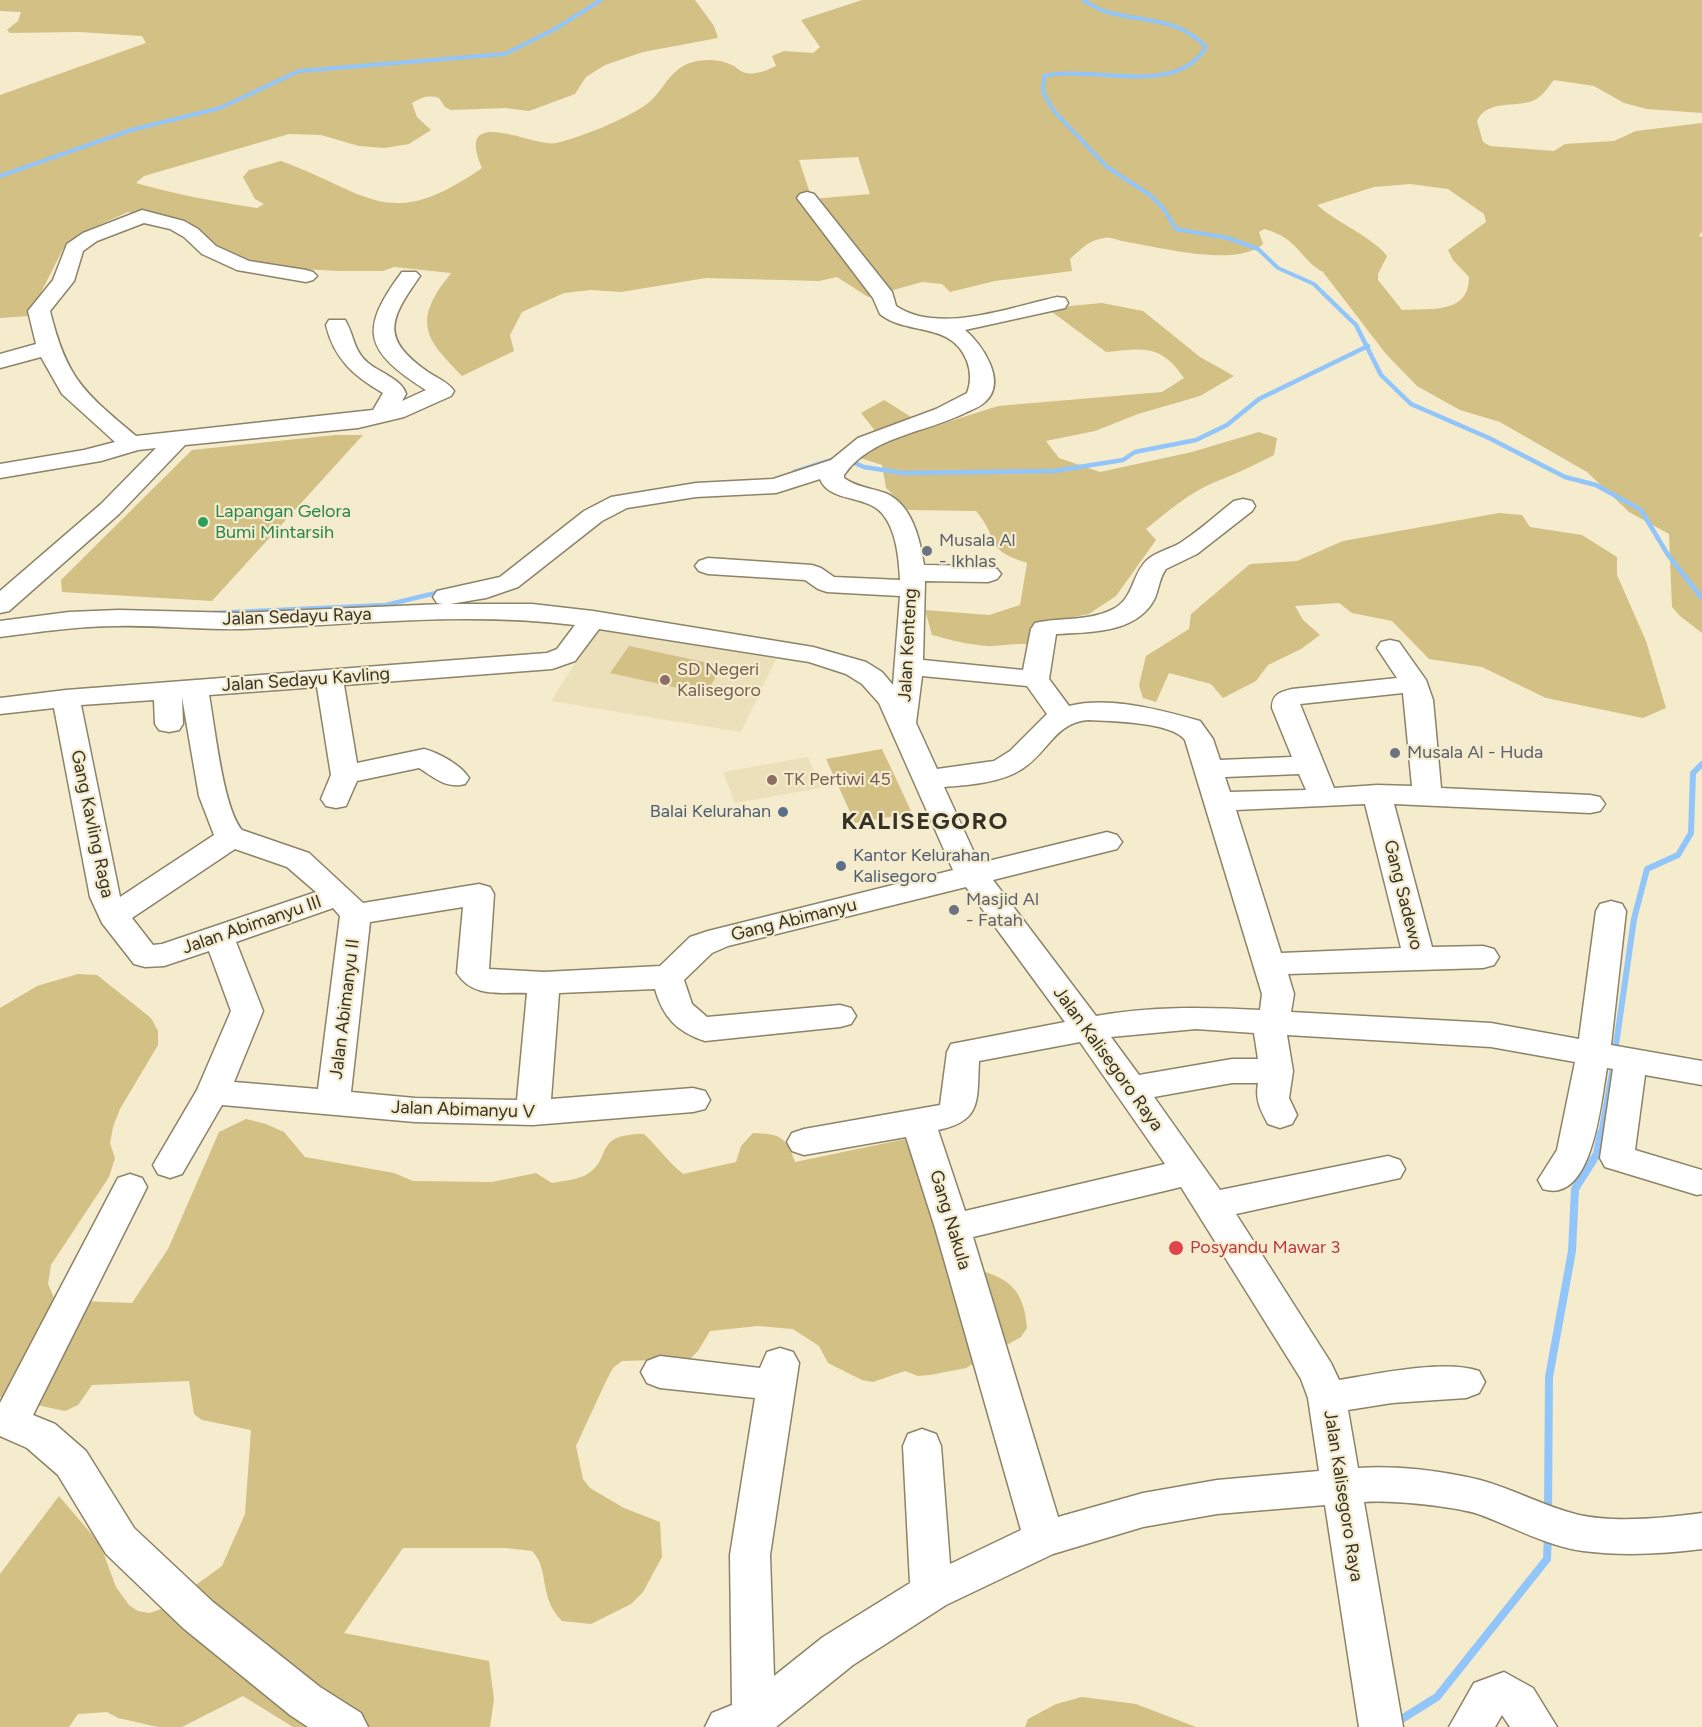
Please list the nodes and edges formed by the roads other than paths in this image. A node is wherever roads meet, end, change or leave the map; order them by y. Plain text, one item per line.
1 (807, 198) dead end
2 (306, 276) dead end
3 (409, 276) dead end
4 (1058, 303) dead end
5 (337, 325) dead end
6 (947, 328) junction
7 (48, 348) junction
8 (0, 361) edge
9 (381, 416) junction
10 (177, 440) junction
11 (134, 443) junction
12 (843, 461) junction
13 (0, 471) edge
14 (1243, 506) dead end
15 (708, 566) dead end
16 (988, 573) dead end
17 (912, 581) junction
18 (0, 605) edge
19 (414, 612) junction
20 (594, 619) junction
21 (0, 629) edge
22 (1390, 648) dead end
23 (908, 670) junction
24 (329, 678) junction
25 (1035, 679) junction
26 (878, 684) junction
27 (1413, 684) junction
28 (180, 690) junction
29 (66, 698) junction
30 (0, 706) edge
31 (1063, 716) junction
32 (903, 722) junction
33 (169, 724) dead end
34 (1309, 765) junction
35 (1208, 769) junction
36 (455, 778) dead end
37 (928, 779) junction
38 (1377, 794) junction
39 (1427, 795) junction
40 (1323, 797) junction
41 (1217, 801) junction
42 (1590, 804) dead end
43 (232, 837) junction
44 (1107, 842) dead end
45 (974, 877) junction
46 (348, 905) junction
47 (1611, 911) dead end
48 (113, 916) junction
49 (219, 938) junction
50 (164, 955) joint
51 (1483, 957) dead end
52 (1419, 958) junction
53 (1271, 964) junction
54 (668, 977) junction
55 (544, 983) junction
56 (840, 1016) dead end
57 (1269, 1022) junction
58 (1089, 1030) junction
59 (1610, 1058) junction
60 (1276, 1071) junction
61 (1702, 1073) edge
62 (1131, 1089) junction
63 (223, 1093) junction
64 (693, 1100) dead end
65 (333, 1104) junction
66 (533, 1113) junction
67 (1280, 1115) dead end
68 (918, 1122) junction
69 (804, 1142) dead end
70 (170, 1165) dead end
71 (1388, 1169) dead end
72 (1189, 1172) junction
73 (1555, 1180) dead end
74 (1698, 1182) dead end
75 (130, 1187) dead end
76 (1212, 1205) junction
77 (953, 1228) junction
78 (660, 1372) dead end
79 (1466, 1382) dead end
80 (1327, 1398) junction
81 (5, 1421) edge
82 (922, 1446) dead end
83 (1342, 1485) junction
84 (1702, 1532) edge
85 (1044, 1539) junction
86 (931, 1592) junction
87 (1380, 1718) edge
88 (741, 1723) edge
89 (346, 1727) edge
90 (1471, 1727) edge
91 (1535, 1727) edge

1 - 6 street
2 - 7 street
3 - 9 street
4 - 6 street
5 - 9 street
6 - 12 street
7 - 8 street
7 - 11 street
9 - 10 street
10 - 11 street
10 - 18 street
11 - 13 street
12 - 17 street, Jalan Kenteng
12 - 19 street
14 - 25 street
15 - 17 street
16 - 17 street
17 - 23 street, Jalan Kenteng
19 - 20 street, Jalan Sedayu Raya
19 - 21 street, Jalan Sedayu Raya
20 - 24 street, Jalan Sedayu Kavling
20 - 26 street, Jalan Kalisegoro Raya
22 - 27 street
23 - 25 street
23 - 26 street
23 - 32 street, Jalan Kenteng
24 - 28 street, Jalan Sedayu Kavling
24 - 36 street
25 - 31 street
26 - 32 street, Jalan Kalisegoro Raya
27 - 34 street
27 - 39 street
28 - 29 street, Jalan Sedayu Kavling
28 - 33 street
28 - 43 street
29 - 30 street, Jalan Sedayu Kavling
29 - 48 street, Gang Kavling Raga
31 - 35 street
31 - 37 street
32 - 37 street, Jalan Kalisegoro Raya
34 - 35 street
34 - 40 street
35 - 41 street
37 - 45 street, Jalan Kalisegoro Raya
38 - 39 street
38 - 40 street
38 - 52 street, Gang Sadewo
39 - 42 street
40 - 41 street
41 - 53 street
43 - 46 street, Jalan Abimanyu III
43 - 48 street
44 - 45 street, Gang Abimanyu
45 - 54 street, Gang Abimanyu
45 - 58 street, Jalan Kalisegoro Raya
46 - 49 street, Jalan Abimanyu III
46 - 55 street
46 - 65 street, Jalan Abimanyu II
47 - 59 street
48 - 50 street, Gang Kavling Raga
49 - 50 street, Jalan Abimanyu III
49 - 63 street
51 - 52 street
52 - 53 street, Gang Sadewo
53 - 57 street
54 - 55 street
54 - 56 street
55 - 66 street
57 - 58 street
57 - 59 street
57 - 60 street
58 - 62 street, Jalan Kalisegoro Raya
58 - 68 street
59 - 61 street
59 - 73 street
59 - 74 street
60 - 62 street
60 - 67 street
62 - 72 street, Jalan Kalisegoro Raya
63 - 65 street, Jalan Abimanyu V
63 - 70 street
64 - 66 street, Jalan Abimanyu V
65 - 66 street, Jalan Abimanyu V
68 - 69 street
68 - 77 street, Gang Nakula
71 - 76 street
72 - 76 street, Jalan Kalisegoro Raya
72 - 77 street
75 - 81 street
76 - 80 street, Jalan Kalisegoro Raya
77 - 85 street, Gang Nakula
78 - 88 street
79 - 80 street
80 - 83 street, Jalan Kalisegoro Raya
81 - 89 street
82 - 86 street
83 - 84 street
83 - 85 street
83 - 87 street, Jalan Kalisegoro Raya
85 - 86 street
86 - 88 street
90 - 91 street

